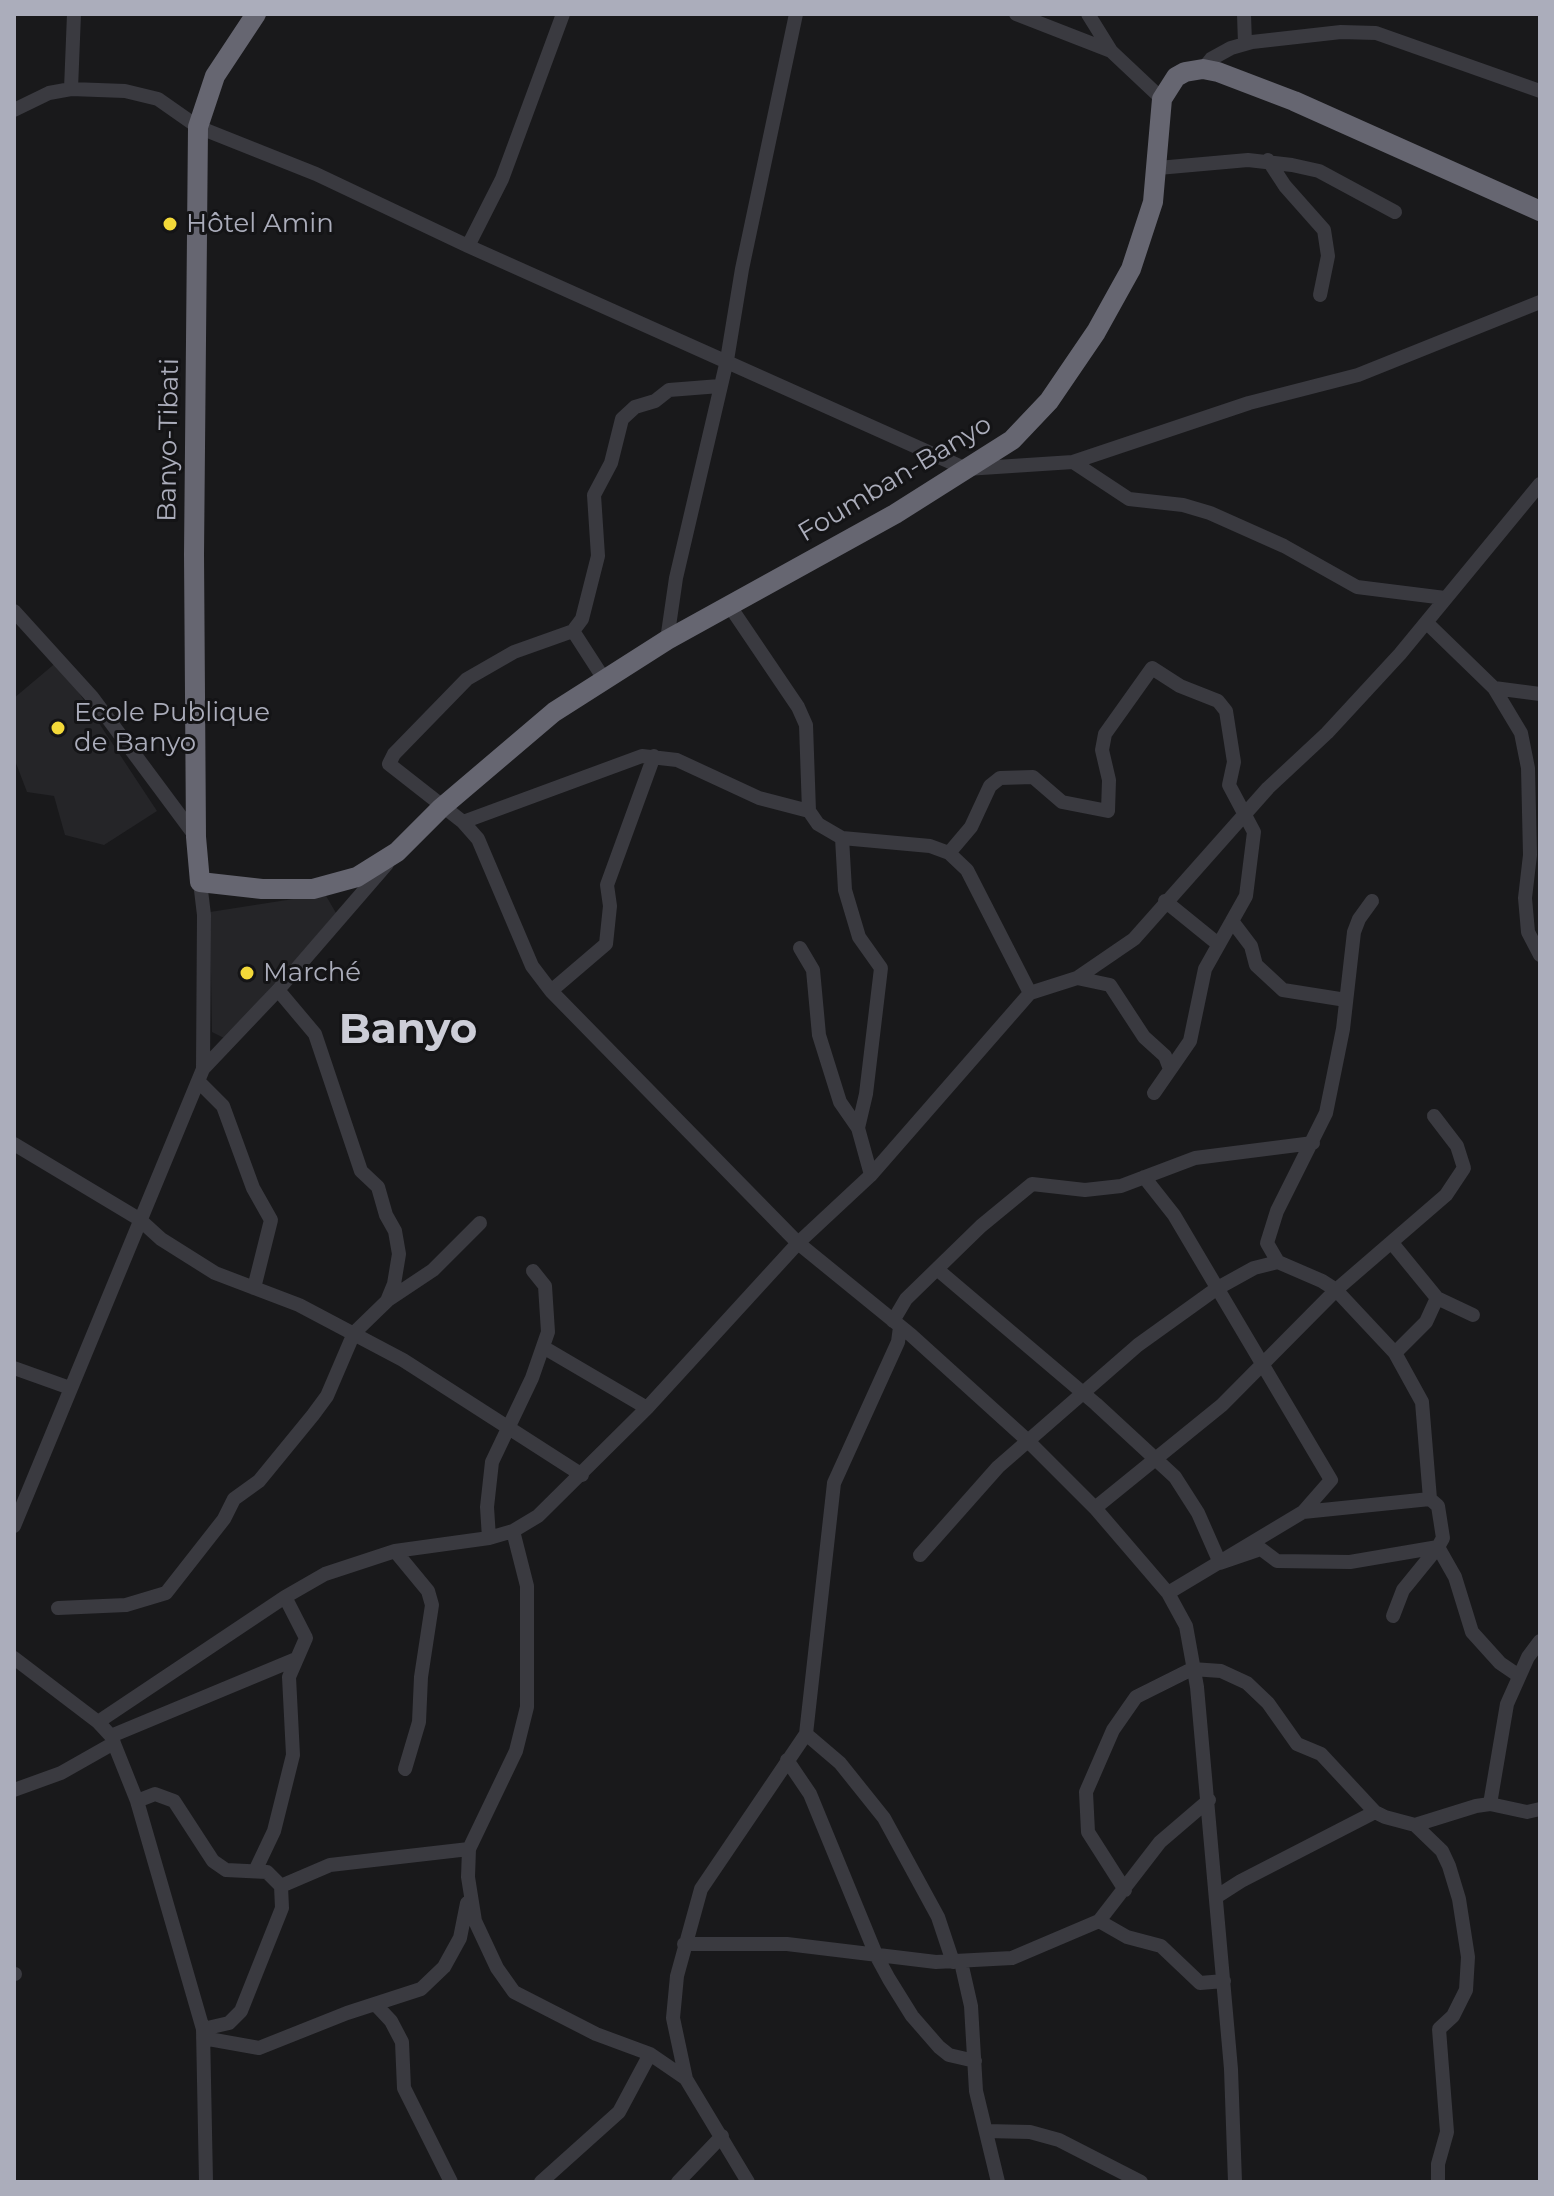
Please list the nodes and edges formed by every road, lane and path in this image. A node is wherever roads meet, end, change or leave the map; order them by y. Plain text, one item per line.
1 (74, 14) edge
2 (256, 14) edge
3 (563, 14) edge
4 (796, 14) edge
5 (1016, 14) edge
6 (1088, 14) edge
7 (1244, 14) edge
8 (1245, 44) junction
9 (1111, 51) junction
10 (1203, 69) junction
11 (71, 89) junction
12 (1540, 91) edge
13 (1162, 99) junction
14 (14, 110) edge
15 (198, 127) junction
16 (1268, 160) junction
17 (1158, 168) junction
18 (1540, 211) edge
19 (1395, 212) dead end
20 (468, 246) junction
21 (1320, 295) dead end
22 (1540, 302) edge
23 (727, 360) junction
24 (720, 386) junction
25 (1073, 462) junction
26 (966, 469) junction
27 (1540, 484) edge
28 (1445, 598) junction
29 (729, 605) junction
30 (14, 611) edge
31 (1427, 623) junction
32 (573, 631) junction
33 (667, 640) junction
34 (1540, 678) edge
35 (604, 679) junction
36 (1494, 688) junction
37 (1537, 693) edge
38 (654, 756) junction
39 (1534, 770) edge
40 (441, 808) junction
41 (809, 811) junction
42 (1245, 814) junction
43 (463, 822) junction
44 (196, 837) junction
45 (842, 838) junction
46 (397, 852) junction
47 (949, 853) junction
48 (1535, 856) edge
49 (200, 882) junction
50 (1165, 901) junction
51 (1372, 901) dead end
52 (1232, 921) junction
53 (1218, 944) junction
54 (800, 948) dead end
55 (1540, 955) edge
56 (1077, 978) junction
57 (278, 990) junction
58 (551, 991) junction
59 (1030, 993) junction
60 (1346, 1000) junction
61 (1170, 1069) junction
62 (200, 1075) junction
63 (1154, 1093) dead end
64 (1434, 1116) dead end
65 (858, 1128) junction
66 (1313, 1143) junction
67 (14, 1144) edge
68 (871, 1175) junction
69 (1144, 1177) junction
70 (139, 1219) junction
71 (480, 1223) dead end
72 (798, 1243) junction
73 (1392, 1243) junction
74 (1278, 1262) junction
75 (938, 1270) junction
76 (533, 1271) dead end
77 (254, 1288) junction
78 (1216, 1289) junction
79 (1336, 1290) junction
80 (1437, 1298) junction
81 (387, 1301) junction
82 (1473, 1315) dead end
83 (897, 1324) junction
84 (354, 1333) junction
85 (543, 1347) junction
86 (1395, 1353) junction
87 (1261, 1366) junction
88 (14, 1368) edge
89 (70, 1388) junction
90 (1083, 1393) junction
91 (647, 1408) junction
92 (508, 1424) junction
93 (1027, 1440) junction
94 (1155, 1458) junction
95 (582, 1475) junction
96 (1430, 1499) junction
97 (1095, 1508) junction
98 (1303, 1512) junction
99 (14, 1526) edge
100 (513, 1531) junction
101 (489, 1538) junction
102 (1438, 1547) junction
103 (395, 1551) junction
104 (920, 1555) dead end
105 (1220, 1563) junction
106 (1168, 1593) junction
107 (285, 1597) junction
108 (58, 1608) dead end
109 (1393, 1616) dead end
110 (1540, 1641) edge
111 (14, 1658) edge
112 (296, 1659) junction
113 (1192, 1669) junction
114 (1519, 1676) junction
115 (98, 1722) junction
116 (806, 1734) junction
117 (112, 1739) junction
118 (787, 1760) junction
119 (405, 1769) dead end
120 (14, 1790) edge
121 (1209, 1800) junction
122 (137, 1801) junction
123 (1490, 1804) junction
124 (1540, 1809) edge
125 (1375, 1812) junction
126 (1415, 1825) junction
127 (469, 1849) junction
128 (255, 1871) junction
129 (281, 1886) junction
130 (1125, 1890) junction
131 (471, 1891) junction
132 (1216, 1897) junction
133 (1099, 1921) junction
134 (684, 1944) junction
135 (877, 1957) junction
136 (957, 1962) junction
137 (1224, 1981) junction
138 (376, 2005) junction
139 (203, 2034) junction
140 (650, 2054) junction
141 (975, 2061) junction
142 (686, 2079) junction
143 (986, 2131) junction
144 (722, 2136) junction
145 (206, 2182) edge
146 (451, 2182) edge
147 (541, 2182) edge
148 (678, 2182) edge
149 (748, 2182) edge
150 (998, 2182) edge
151 (1141, 2182) edge
152 (1235, 2182) edge
153 (1438, 2182) edge

1 - 11 street
2 - 15 highway, Banyo-Tibati
3 - 20 street
4 - 23 street
5 - 9 street
6 - 9 street
7 - 8 street
8 - 10 street
8 - 12 street
9 - 13 street
10 - 13 highway
10 - 18 highway
11 - 14 street
11 - 15 street
13 - 17 highway, Foumban-Banyo
15 - 20 street
15 - 44 highway, Banyo-Tibati
16 - 17 street
16 - 19 street
16 - 21 street
17 - 26 highway, Foumban-Banyo
20 - 23 street
22 - 25 street
23 - 24 street
23 - 26 street
24 - 32 street
24 - 33 street
25 - 26 street
25 - 28 street
26 - 29 highway, Foumban-Banyo
27 - 28 street
28 - 31 street
29 - 33 highway, Foumban-Banyo
29 - 41 street
30 - 44 street
31 - 36 street
31 - 42 street
32 - 35 street
32 - 40 street
33 - 35 highway, Foumban-Banyo
34 - 37 street
35 - 40 highway, Foumban-Banyo
36 - 37 street
36 - 39 street
38 - 41 street
38 - 43 street
38 - 58 street
39 - 48 street
40 - 43 street
40 - 46 highway, Foumban-Banyo
41 - 45 street
42 - 47 street
42 - 50 street
42 - 52 street
43 - 58 street
44 - 49 highway, Banyo-Tibati
45 - 47 street
45 - 65 street
46 - 49 highway, Foumban-Banyo
46 - 57 street
47 - 59 street
48 - 55 street
49 - 62 street
50 - 53 street
50 - 56 street
51 - 60 street
52 - 53 street
52 - 60 street
53 - 61 street
54 - 65 street
56 - 59 street
56 - 61 street
57 - 62 street
57 - 81 street
58 - 72 street
59 - 68 street
60 - 66 street
61 - 63 street
62 - 70 street
62 - 77 street
64 - 73 street
65 - 68 street
66 - 69 street
66 - 74 street
67 - 70 street
68 - 72 street
69 - 75 street
69 - 78 street
70 - 77 street
70 - 89 street
71 - 81 street
72 - 83 street
72 - 91 street
73 - 79 street
73 - 80 street
74 - 78 street
74 - 79 street
75 - 83 street
75 - 90 street
76 - 85 street
77 - 84 street
78 - 87 street
78 - 90 street
79 - 86 street
79 - 87 street
80 - 82 street
80 - 86 street
81 - 84 street
83 - 93 street
83 - 116 street
84 - 92 street
84 - 108 street
85 - 91 street
85 - 92 street
86 - 96 street
87 - 94 street
87 - 98 street
88 - 89 street
89 - 99 street
90 - 93 street
90 - 94 street
91 - 95 street
92 - 95 street
92 - 101 street
93 - 97 street
93 - 104 street
94 - 97 street
94 - 105 street
95 - 100 street
96 - 98 street
96 - 102 street
97 - 106 street
98 - 105 street
100 - 101 street
100 - 127 street
101 - 103 street
102 - 105 street
102 - 109 street
102 - 114 street
103 - 107 street
103 - 119 street
105 - 106 street
106 - 113 street
107 - 112 street
107 - 115 street
110 - 114 street
111 - 115 street
112 - 117 street
112 - 128 street
113 - 121 street
113 - 125 street
113 - 130 street
114 - 123 street
115 - 117 street
116 - 118 street
116 - 136 street
117 - 120 street
117 - 122 street
118 - 134 street
118 - 135 street
121 - 130 street
121 - 132 street
122 - 128 street
122 - 139 street
123 - 124 street
123 - 126 street
125 - 126 street
125 - 132 street
126 - 153 street
127 - 129 street
127 - 131 street
128 - 129 street
129 - 139 street
130 - 133 street
131 - 138 street
131 - 140 street
132 - 137 street
133 - 136 street
133 - 137 street
134 - 135 street
134 - 142 street
135 - 136 street
135 - 141 street
136 - 141 street
137 - 152 street
138 - 139 street
138 - 146 street
139 - 145 street
140 - 142 street
140 - 147 street
141 - 143 street
142 - 144 street
143 - 150 street
143 - 151 street
144 - 148 street
144 - 149 street

